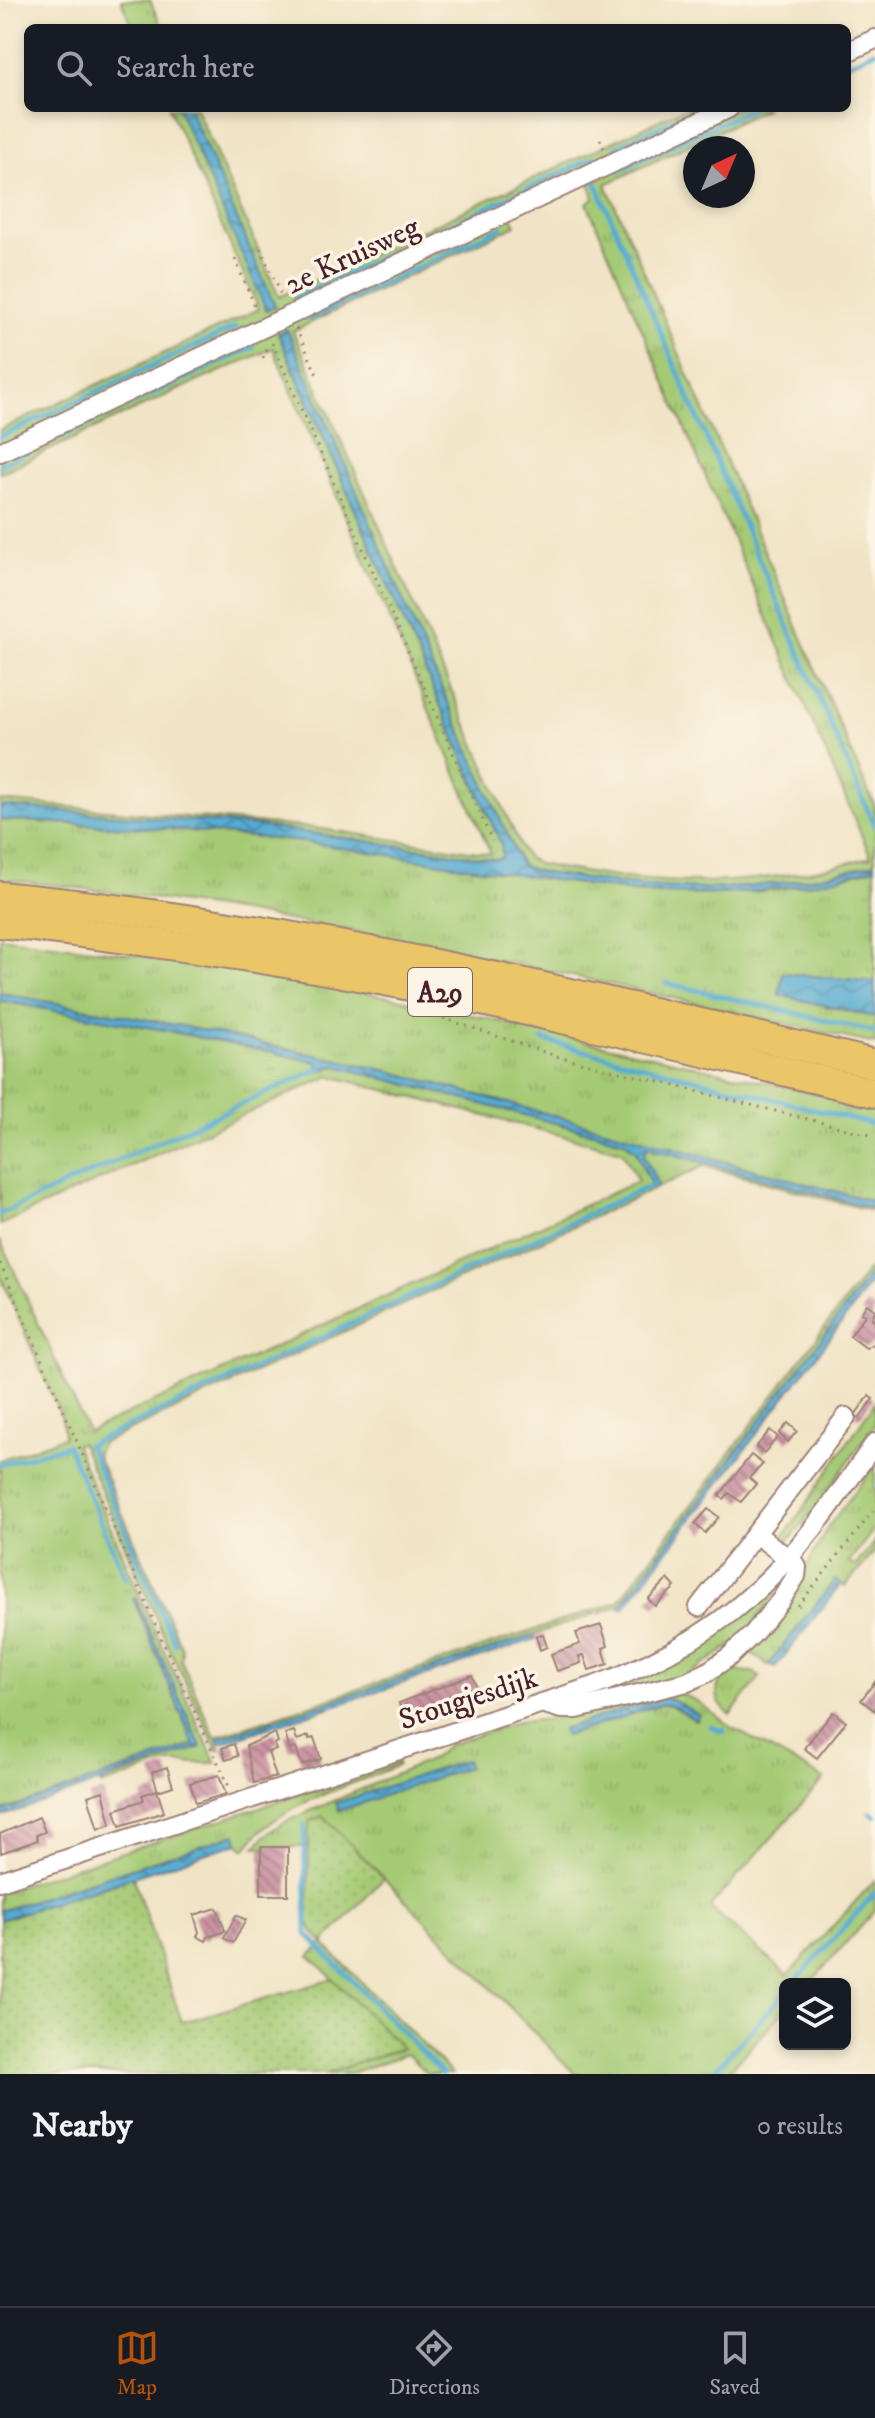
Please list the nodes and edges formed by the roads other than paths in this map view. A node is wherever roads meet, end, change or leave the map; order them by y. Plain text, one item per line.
1 (875, 39) edge
2 (851, 50) edge
3 (721, 112) edge
4 (0, 452) edge
5 (0, 896) edge
6 (0, 923) edge
7 (875, 1064) edge
8 (875, 1093) edge
9 (846, 1417) dead end
10 (875, 1443) edge
11 (756, 1534) junction
12 (788, 1558) junction
13 (699, 1607) dead end
14 (541, 1703) junction
15 (0, 1881) edge

1 - 2 street
3 - 4 street, 2e Kruisweg
5 - 7 highway, A29
6 - 8 highway, A29
9 - 11 street
10 - 12 street, Stougjesdijk
11 - 12 street
11 - 13 street
12 - 14 street, Stougjesdijk
12 - 14 street
14 - 15 street, Stougjesdijk

